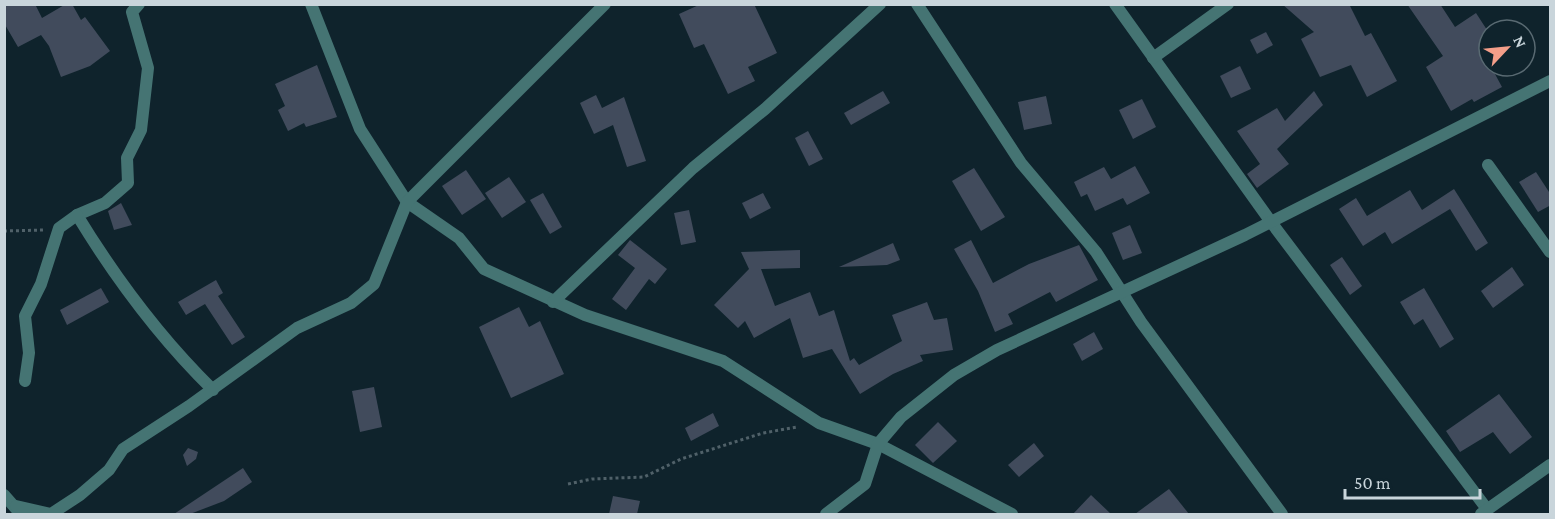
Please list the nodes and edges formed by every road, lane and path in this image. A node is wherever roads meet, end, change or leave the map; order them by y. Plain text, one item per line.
1 (139, 4) edge
2 (311, 4) edge
3 (605, 4) edge
4 (880, 4) edge
5 (916, 4) edge
6 (1115, 4) edge
7 (1228, 4) edge
8 (1153, 58) junction
9 (1551, 81) edge
10 (1488, 165) dead end
11 (407, 202) junction
12 (77, 215) junction
13 (1272, 222) junction
14 (59, 228) junction
15 (4, 231) edge
16 (1551, 252) edge
17 (1123, 291) junction
18 (553, 302) junction
19 (25, 381) dead end
20 (213, 390) junction
21 (819, 423) junction
22 (878, 444) junction
23 (1551, 465) edge
24 (568, 484) dead end
25 (4, 495) edge
26 (18, 510) edge
27 (1484, 512) edge
28 (826, 514) edge
29 (1012, 514) edge
30 (1282, 514) edge

1 - 12 street
2 - 11 street
3 - 11 street
4 - 18 street
5 - 17 street
6 - 8 street
7 - 8 street
8 - 13 street
9 - 13 street
10 - 16 street
11 - 18 street
11 - 20 street
12 - 14 street
12 - 20 street
13 - 17 street
13 - 27 street
14 - 15 path
14 - 19 street
17 - 22 street
17 - 30 street
18 - 21 street
20 - 26 street
21 - 22 street
21 - 24 path
22 - 28 street
22 - 29 street
23 - 27 street
25 - 26 street

